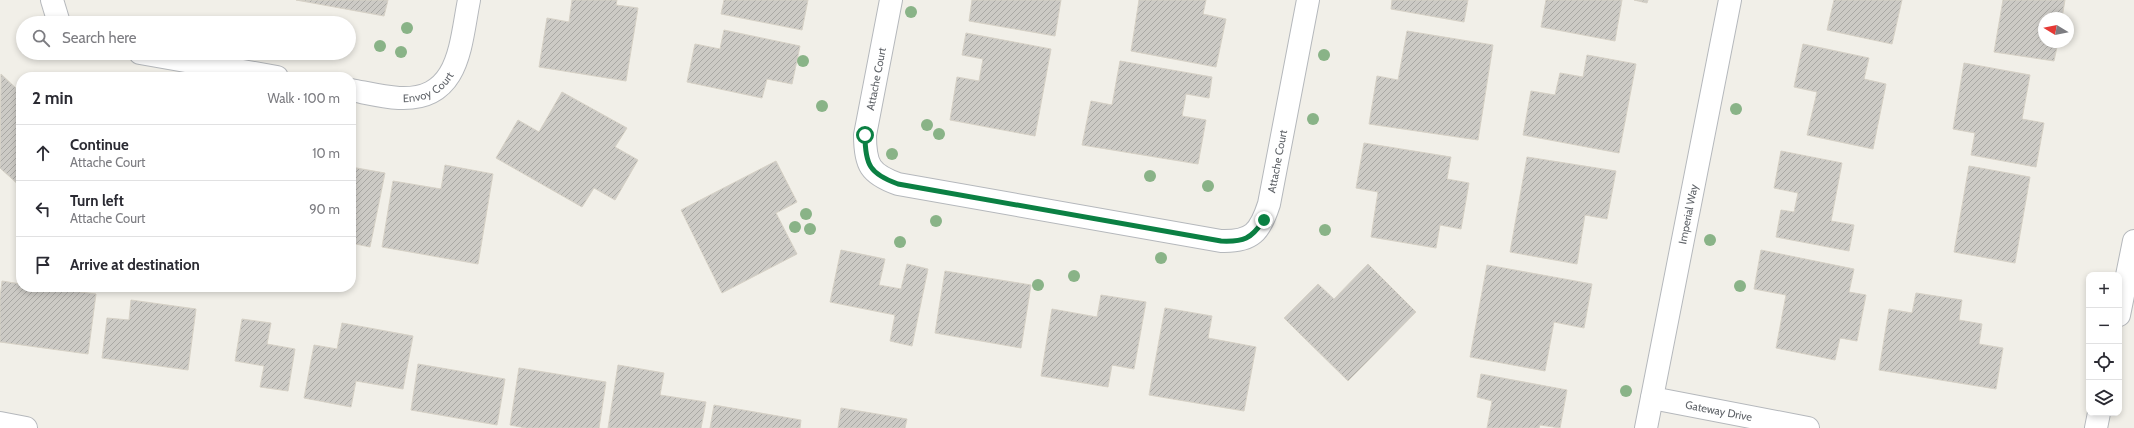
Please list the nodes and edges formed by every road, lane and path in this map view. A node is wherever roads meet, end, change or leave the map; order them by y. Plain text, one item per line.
1 (52, 0) edge
2 (469, 0) edge
3 (891, 0) edge
4 (1308, 0) edge
5 (1730, 0) edge
6 (58, 16) edge
7 (180, 60) edge
8 (248, 72) edge
9 (356, 91) edge
10 (2134, 241) edge
11 (2120, 308) edge
12 (1652, 398) junction
13 (2098, 416) edge
14 (0, 424) edge
15 (26, 428) edge
16 (1646, 428) edge
17 (1808, 428) edge
18 (2096, 428) edge

1 - 6 street
2 - 9 street, Envoy Court
3 - 4 street, Attache Court
5 - 12 street, Imperial Way
7 - 8 street
10 - 11 street
12 - 16 street, Imperial Way
12 - 17 street, Gateway Drive
13 - 18 street
14 - 15 street

